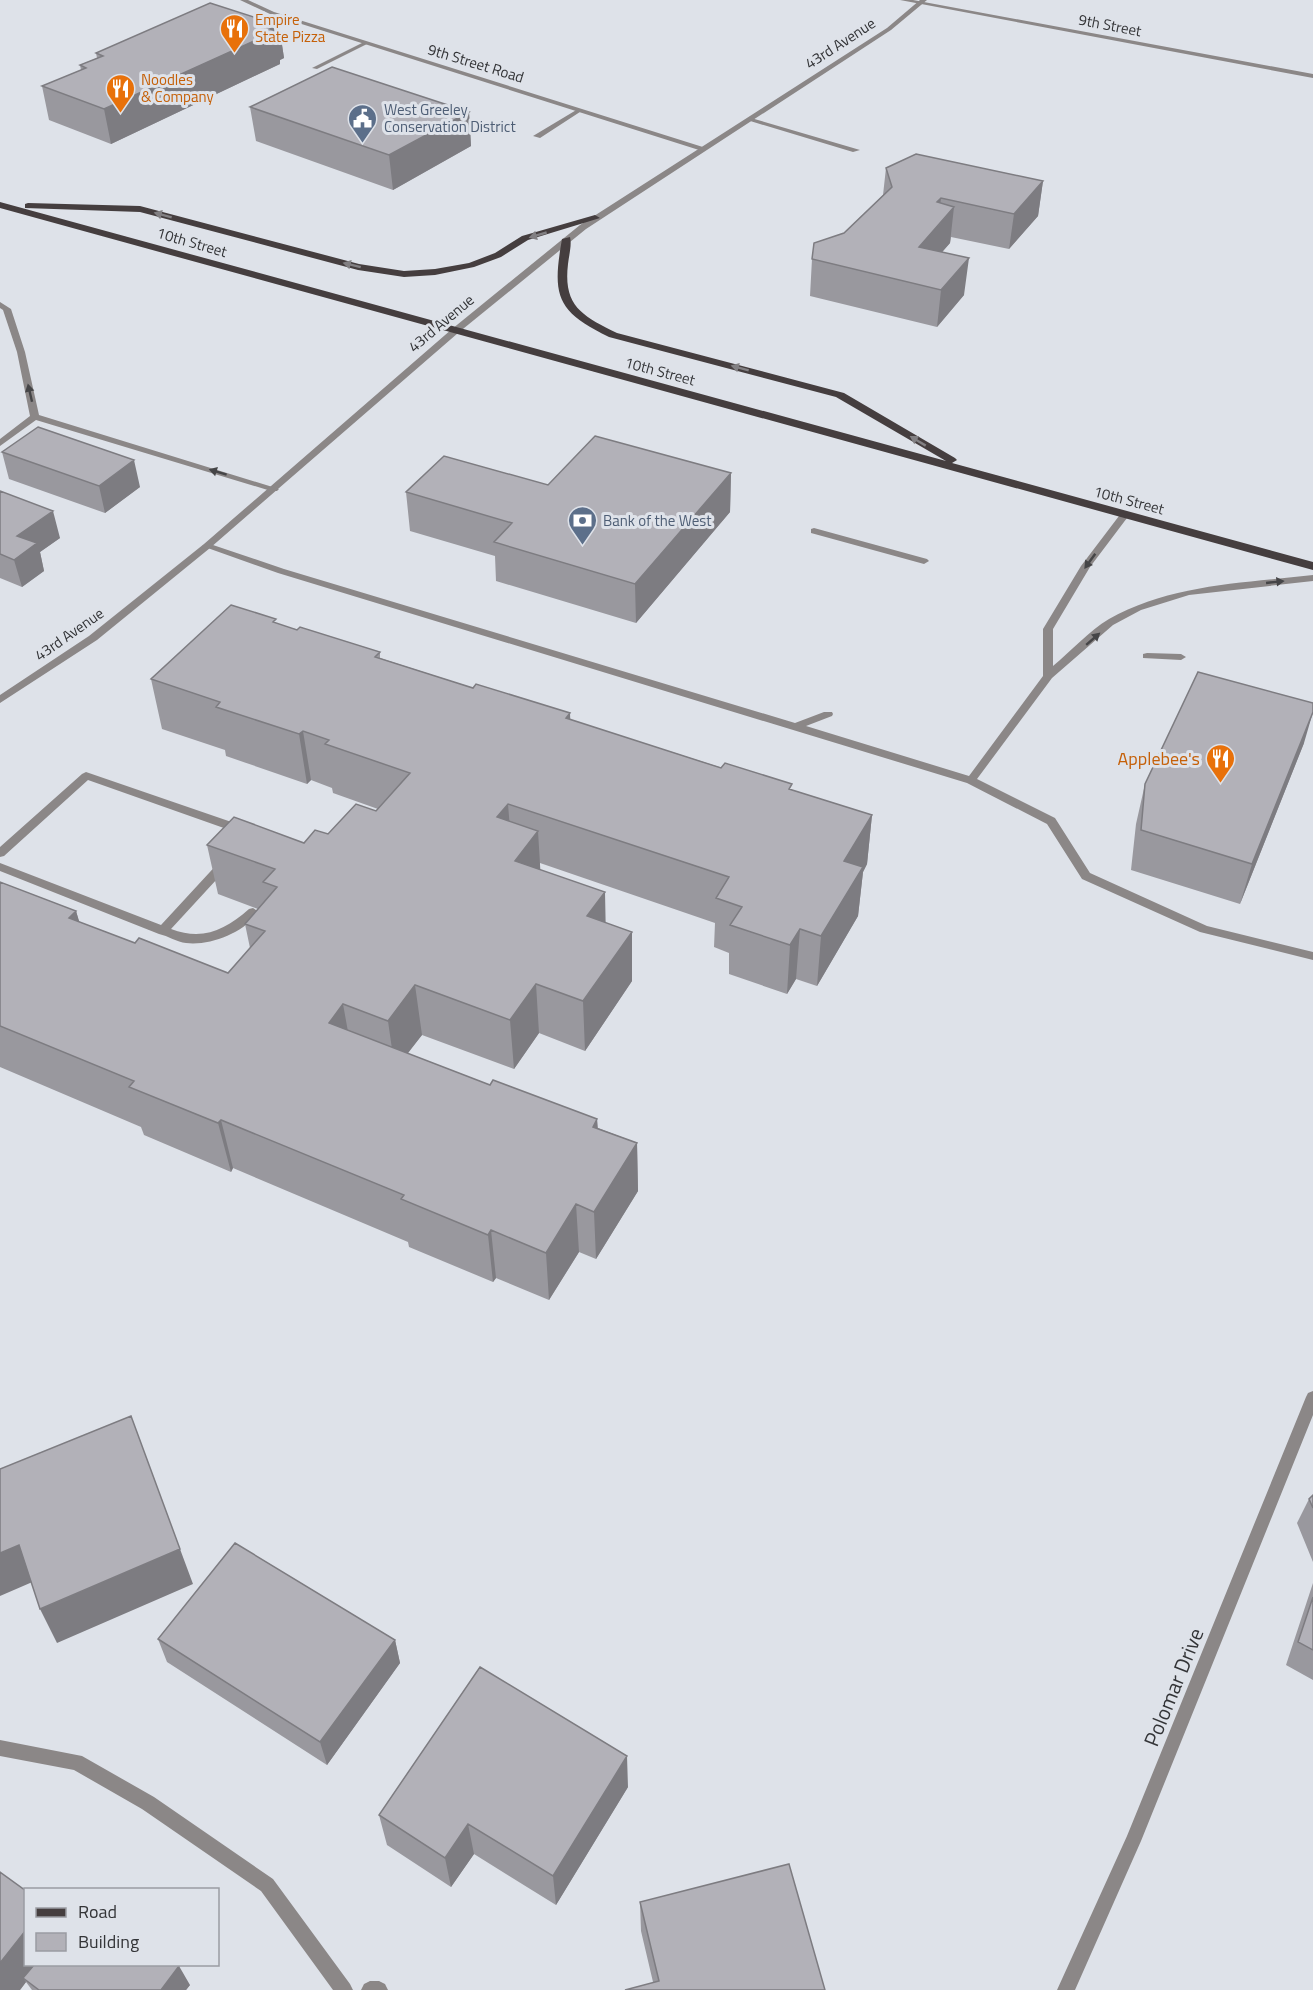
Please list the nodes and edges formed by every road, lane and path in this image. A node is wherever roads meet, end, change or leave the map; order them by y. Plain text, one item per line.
1 (243, 0) edge
2 (903, 0) edge
3 (923, 2) edge
4 (366, 42) junction
5 (315, 68) dead end
6 (1313, 76) edge
7 (580, 110) junction
8 (749, 119) junction
9 (537, 136) dead end
10 (702, 148) junction
11 (856, 150) dead end
12 (2, 205) edge
13 (595, 218) junction
14 (567, 239) junction
15 (0, 304) edge
16 (455, 331) junction
17 (35, 417) junction
18 (0, 443) edge
19 (969, 471) junction
20 (274, 489) junction
21 (1125, 514) junction
22 (814, 531) dead end
23 (207, 546) junction
24 (924, 561) dead end
25 (1313, 566) edge
26 (1313, 578) edge
27 (1147, 656) dead end
28 (1181, 657) dead end
29 (1048, 676) junction
30 (701, 683) dead end
31 (698, 696) junction
32 (0, 700) edge
33 (828, 714) dead end
34 (797, 726) junction
35 (971, 780) junction
36 (0, 853) edge
37 (0, 867) edge
38 (253, 912) edge
39 (163, 931) junction
40 (1313, 956) edge
41 (1313, 1397) edge
42 (0, 1748) edge
43 (344, 1990) edge
44 (370, 1990) edge
45 (379, 1990) edge
46 (1066, 1990) edge

1 - 4 street, 9th Street Road
2 - 3 street, 9th Street
3 - 6 street, 9th Street
3 - 8 street, 43rd Avenue
4 - 5 street
4 - 7 street, 9th Street Road
7 - 9 street
7 - 10 street, 9th Street Road
8 - 10 street, 43rd Avenue
8 - 11 street
10 - 13 street, 43rd Avenue
13 -> 12 main road
12 - 16 main road, 10th Street
13 - 14 street, 43rd Avenue
14 - 16 street, 43rd Avenue
19 -> 14 main road
17 -> 15 street
16 - 19 main road, 10th Street
16 - 20 street, 43rd Avenue
17 - 18 street
20 -> 17 street
19 - 21 main road, 10th Street
20 - 23 street, 43rd Avenue
21 - 25 main road, 10th Street
21 -> 29 street
22 - 24 street
23 - 31 street
23 - 32 street, 43rd Avenue
29 -> 26 street
27 - 28 street
29 - 35 street
30 - 31 street
31 - 34 street
33 - 34 street
34 - 35 street
35 - 40 street
36 - 39 street
37 - 39 street
38 - 39 street
41 - 46 street, Polomar Drive
42 - 43 street
44 - 45 street

